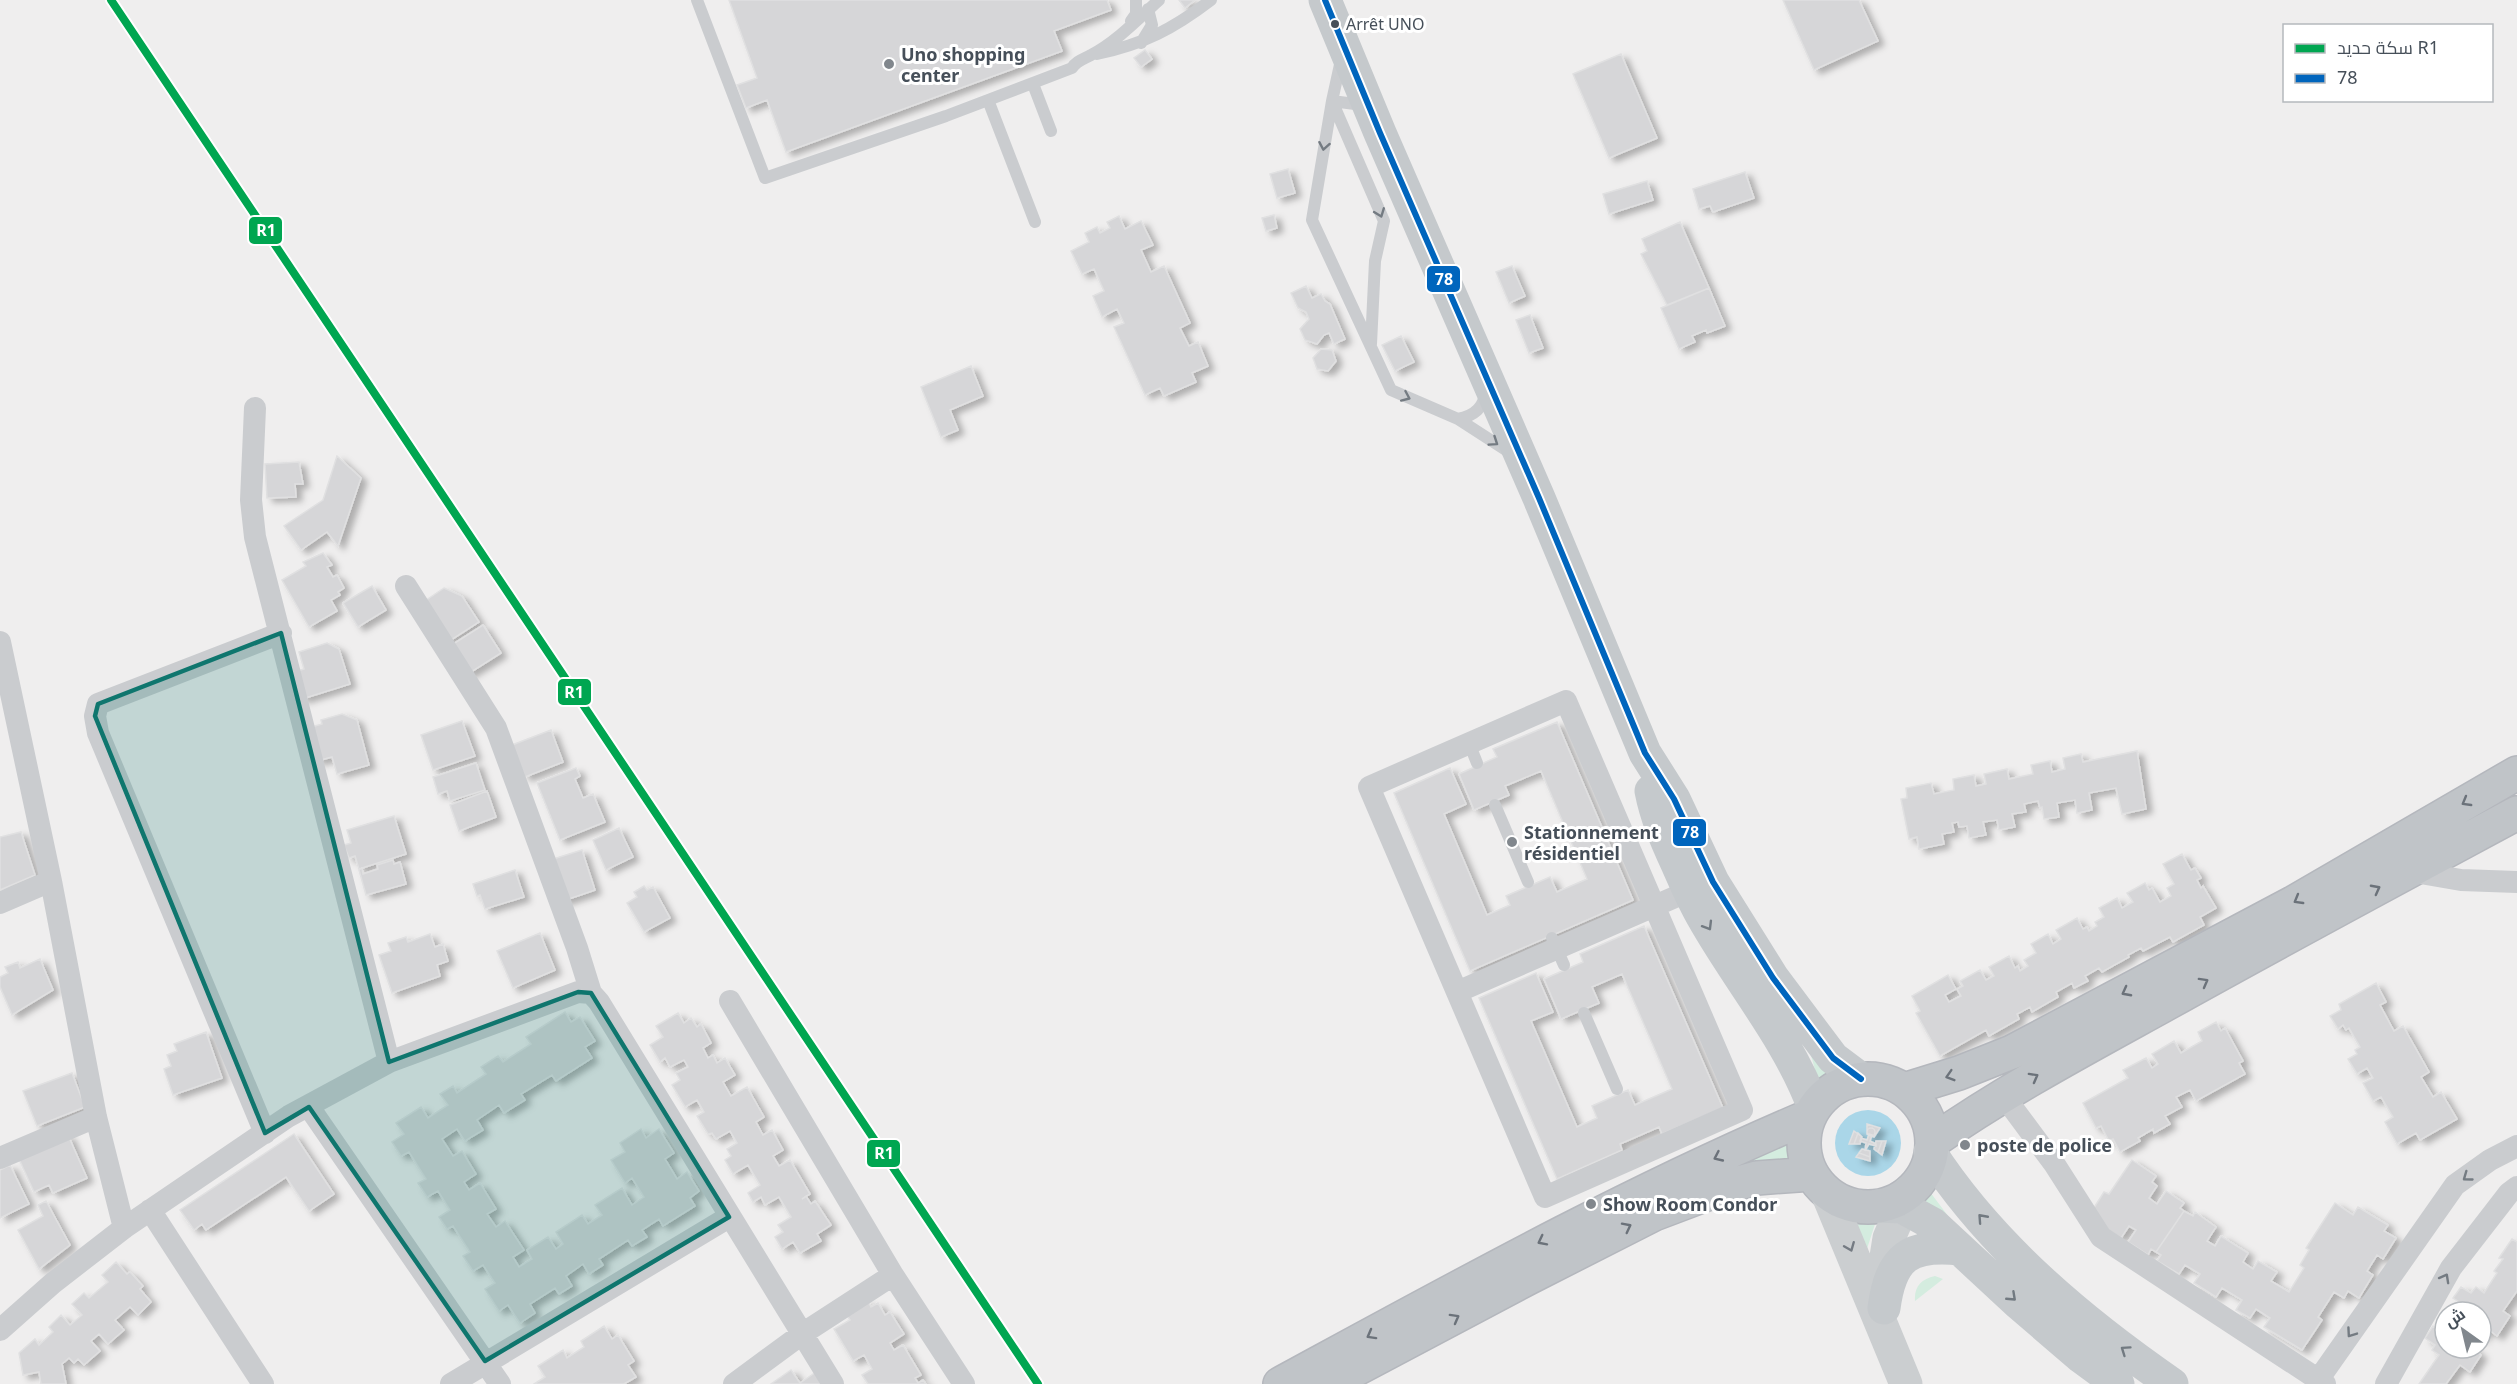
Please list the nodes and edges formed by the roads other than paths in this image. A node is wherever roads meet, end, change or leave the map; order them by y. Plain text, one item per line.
1 (697, 0) edge
2 (1136, 0) edge
3 (1159, 0) edge
4 (1211, 0) edge
5 (1148, 9) junction
6 (1328, 17) edge
7 (1125, 29) junction
8 (1140, 44) junction
9 (1092, 55) junction
10 (1033, 84) junction
11 (988, 100) junction
12 (1332, 101) junction
13 (1376, 123) junction
14 (1051, 131) dead end
15 (1035, 222) dead end
16 (1371, 348) junction
17 (1484, 372) junction
18 (255, 408) dead end
19 (1458, 419) junction
20 (1524, 464) junction
21 (406, 586) dead end
22 (281, 633) junction
23 (0, 642) edge
24 (1645, 753) junction
25 (2517, 773) edge
26 (1495, 805) dead end
27 (2517, 813) edge
28 (2409, 871) junction
29 (51, 881) junction
30 (1528, 882) dead end
31 (2517, 882) edge
32 (1689, 891) junction
33 (0, 903) edge
34 (1654, 907) junction
35 (1457, 992) junction
36 (591, 993) junction
37 (730, 1001) dead end
38 (1584, 1013) dead end
39 (389, 1062) junction
40 (1861, 1079) junction
41 (1617, 1089) dead end
42 (1904, 1090) junction
43 (2003, 1095) junction
44 (309, 1107) junction
45 (1812, 1112) junction
46 (96, 1117) junction
47 (1750, 1121) junction
48 (265, 1132) junction
49 (2517, 1146) edge
50 (1931, 1147) junction
51 (0, 1158) edge
52 (1820, 1183) junction
53 (2517, 1187) edge
54 (1896, 1202) junction
55 (150, 1210) junction
56 (729, 1217) junction
57 (124, 1228) junction
58 (1960, 1249) junction
59 (892, 1275) junction
60 (1884, 1308) junction
61 (0, 1330) edge
62 (802, 1334) junction
63 (1894, 1354) junction
64 (485, 1361) junction
65 (2321, 1382) edge
66 (263, 1384) edge
67 (451, 1384) edge
68 (500, 1384) edge
69 (734, 1384) edge
70 (833, 1384) edge
71 (964, 1384) edge
72 (1280, 1384) edge
73 (1328, 1384) edge
74 (1906, 1384) edge
75 (2118, 1384) edge
76 (2172, 1384) edge
77 (2386, 1384) edge

1 - 11 lane
2 - 7 lane
3 - 5 lane
4 - 8 lane
5 - 7 lane
5 - 8 lane
6 - 12 lane
6 - 13 main road
7 - 9 lane
8 - 9 lane
9 - 10 lane
10 - 11 lane
10 - 14 lane
11 - 15 lane
12 - 13 lane
12 -> 16 lane
12 -> 16 lane
13 - 17 main road
16 -> 19 lane
17 - 19 lane
17 - 20 main road
18 - 22 street
19 -> 20 lane
20 - 24 main road
21 - 36 street
22 - 39 street
22 - 48 street
23 - 29 street
24 - 32 main road
24 - 40 main road
25 -> 42 highway
26 - 30 lane
27 - 28 highway
28 - 31 street
43 -> 28 highway
29 - 33 street
29 - 46 street
32 - 34 street
32 -> 45 main road
34 - 35 street
34 - 35 street
34 - 47 street
35 - 47 street
36 - 39 street
36 - 56 street
37 - 59 street
38 - 41 lane
39 - 44 street
40 - 42 highway
40 - 45 highway
42 - 50 highway
43 - 50 highway
43 - 65 street
44 - 48 street
44 - 64 street
45 - 47 highway
45 - 52 highway
46 - 51 street
46 - 57 street
47 -> 72 highway
48 - 55 street
49 -> 65 street
50 - 54 highway
76 -> 50 main road
52 - 54 highway
52 -> 63 main road
73 -> 52 highway
77 -> 53 street
54 - 58 main road
54 - 60 main road
55 - 57 street
55 - 66 street
56 - 62 street
56 - 64 street
57 - 61 street
58 - 60 main road
58 -> 75 main road
59 - 62 street
59 - 71 street
60 - 63 main road
62 - 69 street
62 - 70 street
63 - 74 main road
64 - 67 street
64 - 68 street

